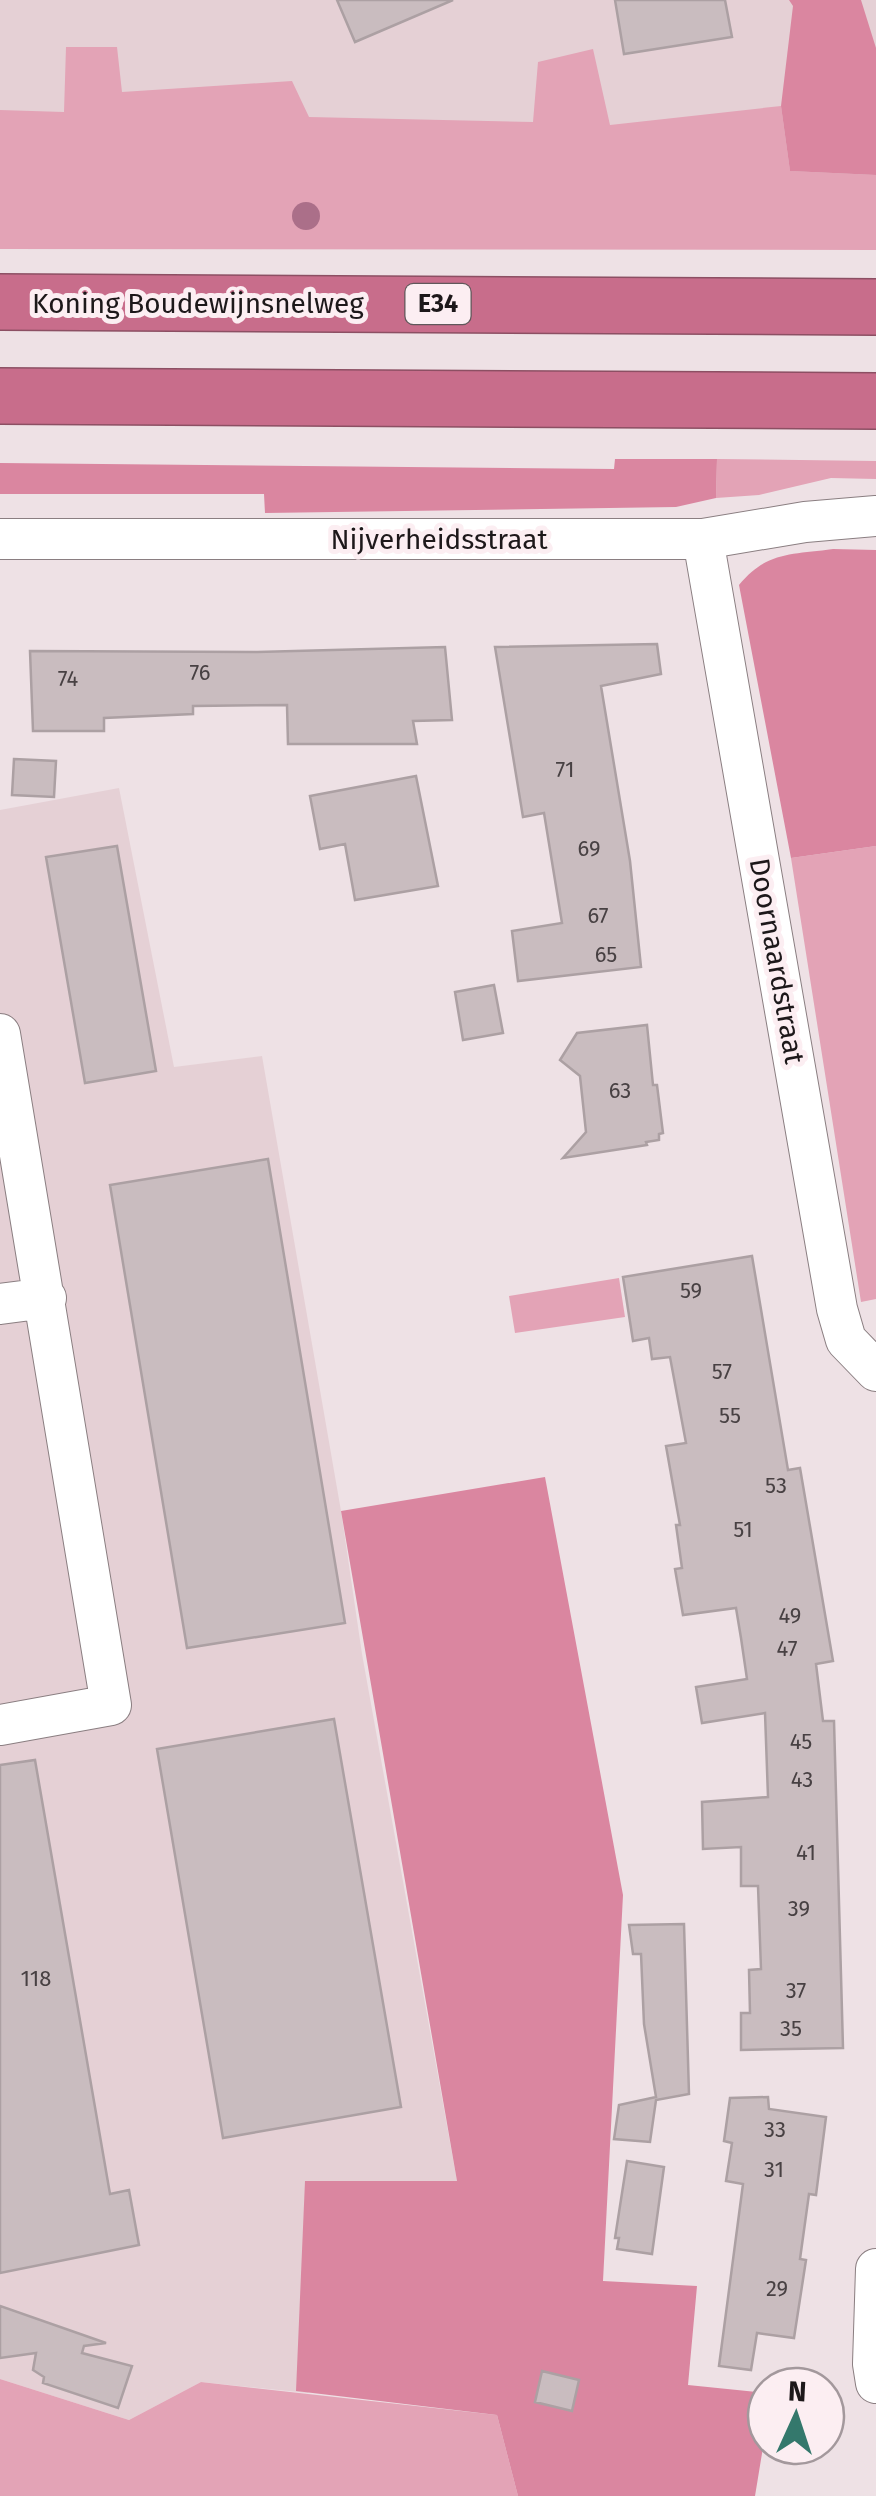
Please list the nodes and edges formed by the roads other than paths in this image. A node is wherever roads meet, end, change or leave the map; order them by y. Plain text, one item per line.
1 (0, 302) edge
2 (876, 307) edge
3 (0, 396) edge
4 (876, 402) edge
5 (876, 516) edge
6 (0, 539) edge
7 (703, 539) junction
8 (0, 1034) edge
9 (46, 1298) junction
10 (0, 1304) edge
11 (876, 1371) edge
12 (0, 1725) edge
13 (876, 2269) edge
14 (876, 2383) edge

1 - 2 highway, Koning Boudewijnsnelweg / E34
3 - 4 highway
5 - 7 street, Nijverheidsstraat
6 - 7 street, Nijverheidsstraat
7 - 11 street, Doornaardstraat
8 - 9 street
9 - 10 street
9 - 12 street
13 - 14 street

